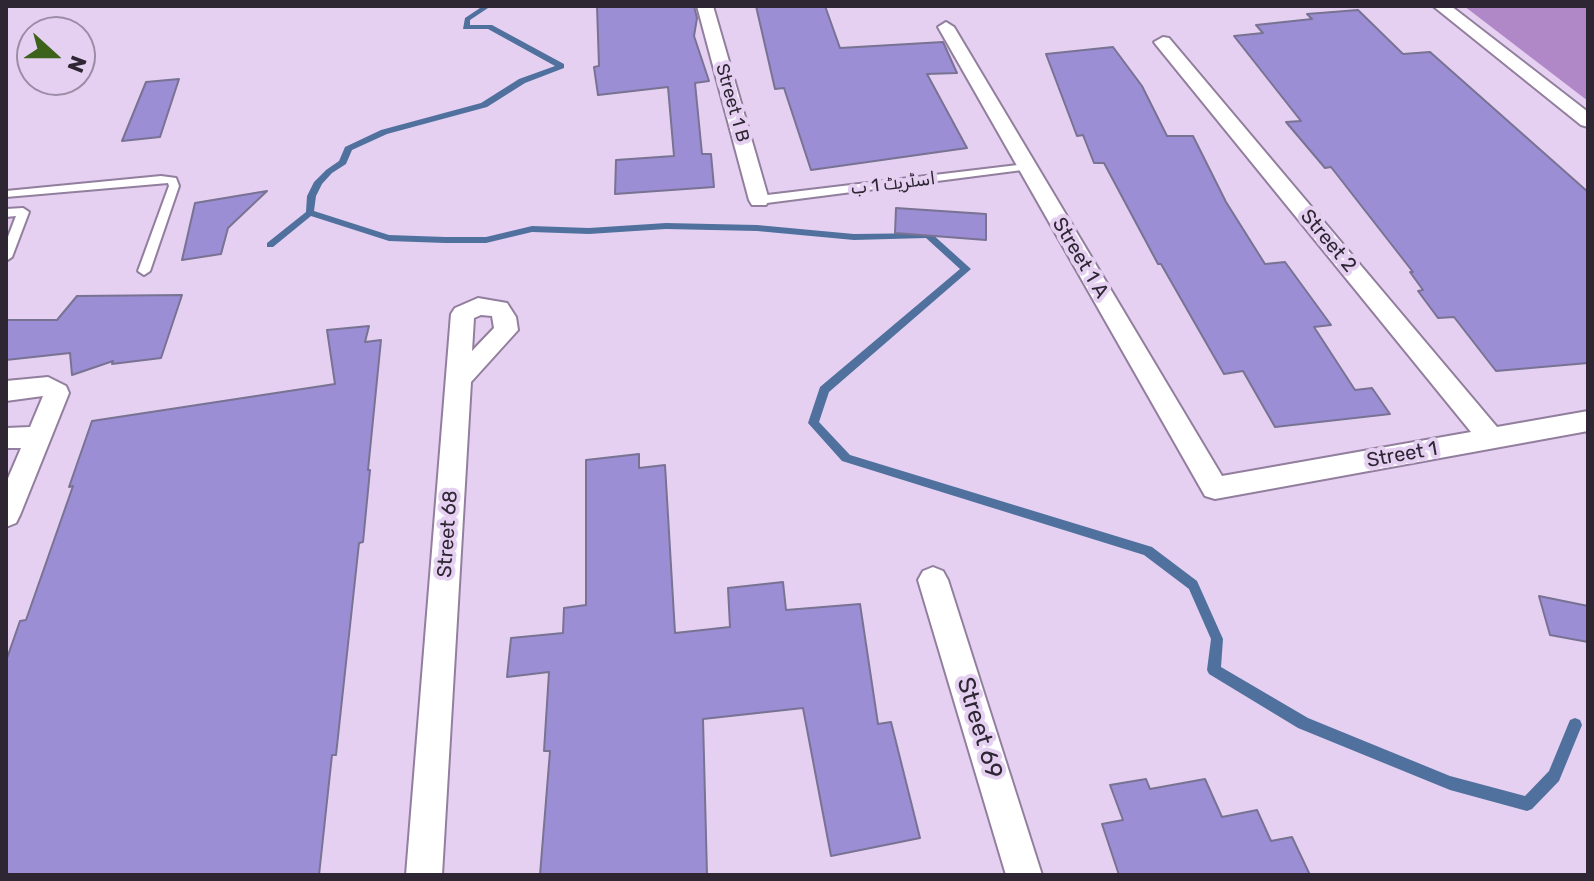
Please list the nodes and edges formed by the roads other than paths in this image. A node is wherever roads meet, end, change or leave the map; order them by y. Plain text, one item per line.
1 (705, 6) edge
2 (1441, 6) edge
3 (946, 27) dead end
4 (1163, 42) dead end
5 (1588, 121) edge
6 (1026, 167) junction
7 (32, 191) junction
8 (6, 194) edge
9 (759, 200) joint
10 (23, 212) junction
11 (6, 213) edge
12 (6, 257) edge
13 (144, 271) dead end
14 (466, 374) dead end
15 (6, 391) edge
16 (1588, 421) edge
17 (38, 437) junction
18 (6, 438) edge
19 (1493, 440) junction
20 (1215, 488) joint
21 (6, 515) edge
22 (933, 580) dead end
23 (424, 875) edge
24 (1024, 875) edge

1 - 9 street, Street 1 B
2 - 5 street
3 - 6 street, Street 1 A
4 - 19 street, Street 2
6 - 9 lane, اسٹریٹ 1 ب
6 - 20 street, Street 1 A
7 - 8 lane
7 - 10 lane
7 - 13 lane
10 - 11 lane
10 - 12 lane
14 - 23 street, Street 68
15 - 17 street
16 - 19 street, Street 1
17 - 18 street
17 - 21 street
19 - 20 street, Street 1
22 - 24 street, Street 69

